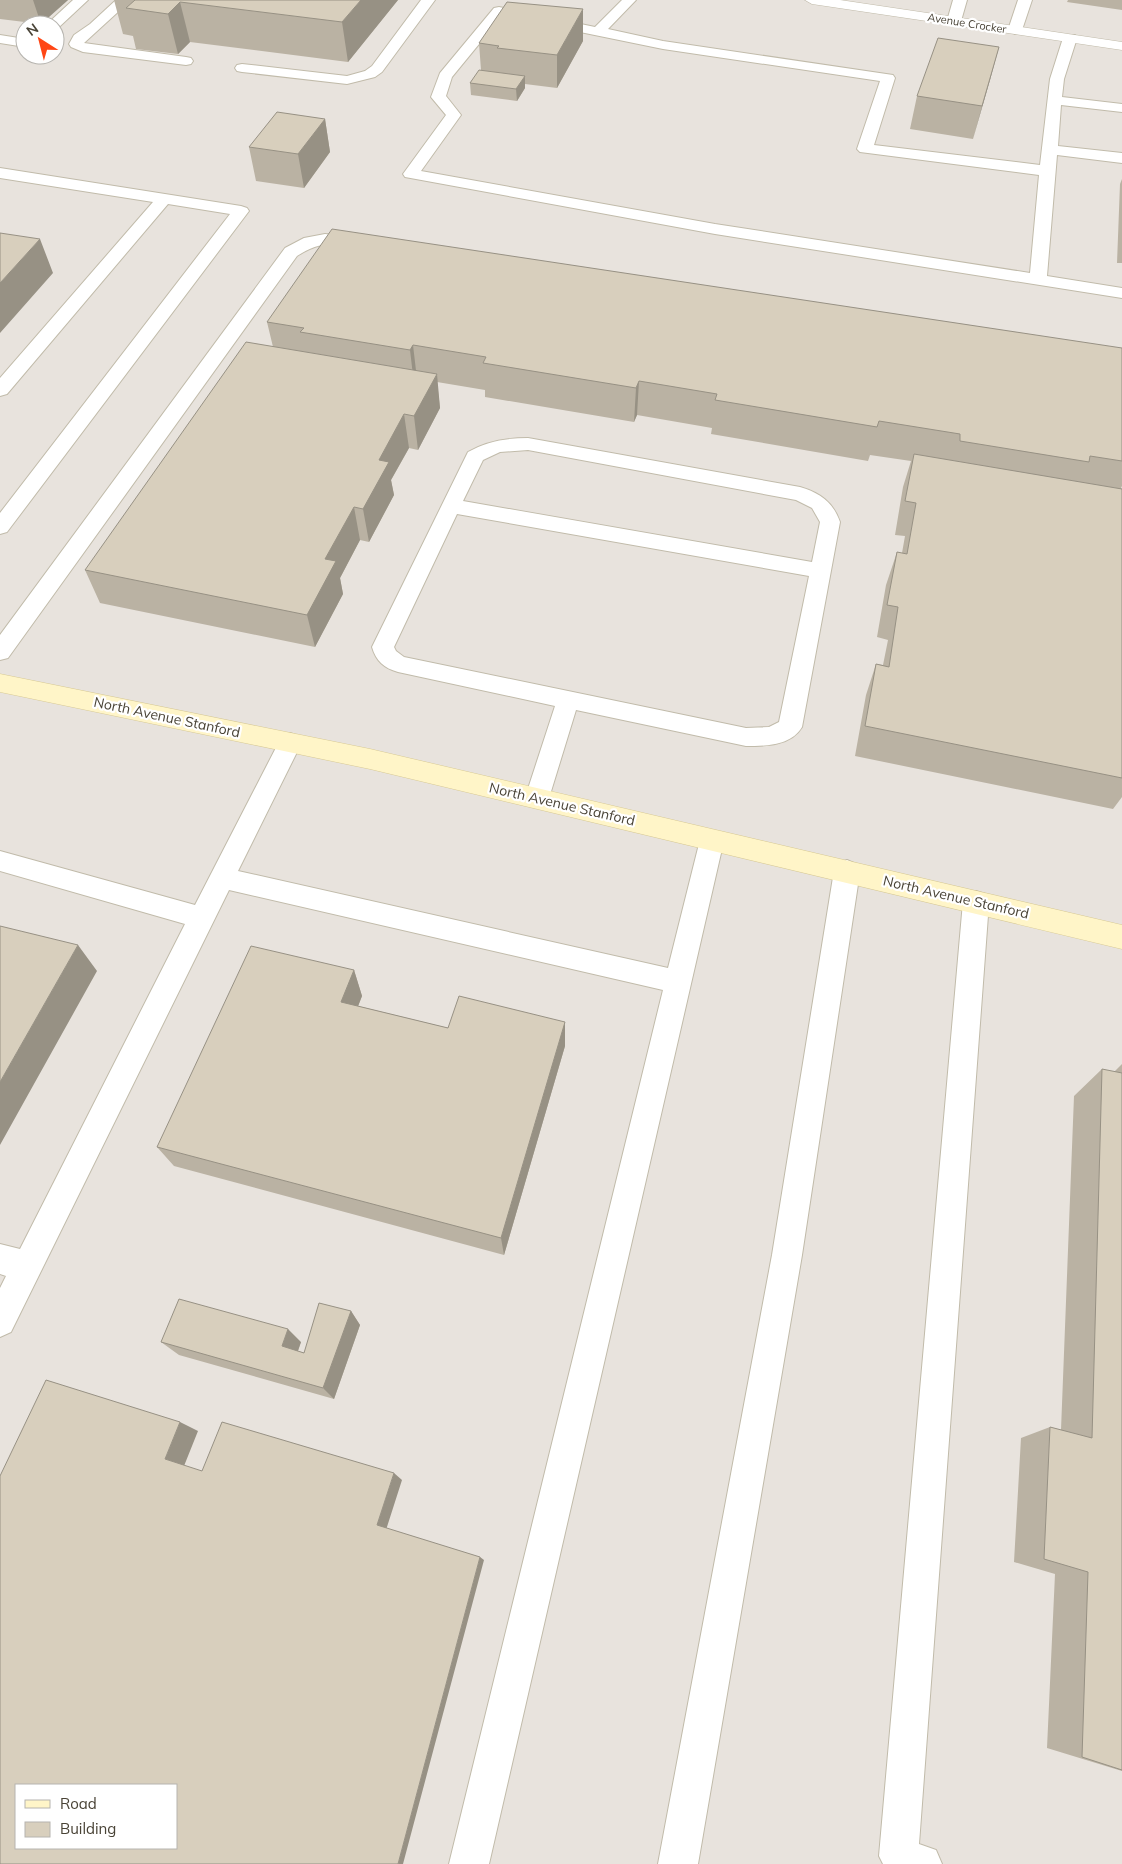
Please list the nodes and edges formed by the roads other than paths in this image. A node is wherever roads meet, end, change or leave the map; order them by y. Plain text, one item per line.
1 (80, 0) edge
2 (124, 0) edge
3 (428, 0) edge
4 (629, 0) edge
5 (812, 0) edge
6 (960, 0) edge
7 (1025, 0) edge
8 (64, 15) edge
9 (954, 21) junction
10 (1015, 30) junction
11 (598, 32) junction
12 (1070, 38) junction
13 (0, 39) edge
14 (15, 41) edge
15 (1122, 46) edge
16 (186, 61) dead end
17 (242, 68) dead end
18 (1054, 100) junction
19 (1122, 108) edge
20 (1049, 150) junction
21 (1122, 158) edge
22 (1048, 171) junction
23 (0, 173) edge
24 (164, 199) junction
25 (383, 246) edge
26 (1038, 280) junction
27 (1122, 293) edge
28 (0, 390) edge
29 (451, 506) junction
30 (0, 527) edge
31 (821, 571) junction
32 (0, 652) edge
33 (0, 683) edge
34 (568, 700) junction
35 (290, 742) junction
36 (537, 798) junction
37 (712, 840) junction
38 (0, 861) edge
39 (848, 872) junction
40 (222, 878) junction
41 (976, 902) junction
42 (202, 918) junction
43 (1122, 937) edge
44 (678, 982) junction
45 (14, 1263) edge
46 (0, 1321) edge
47 (469, 1864) edge
48 (678, 1864) edge
49 (922, 1864) edge

1 - 8 lane
2 - 16 lane
3 - 17 lane
4 - 11 lane
5 - 9 street, Avenue Crocker
6 - 9 lane
7 - 10 lane
9 - 10 street, Avenue Crocker
10 - 12 street, Avenue Crocker
11 - 22 lane
11 - 26 lane
12 - 15 street, Avenue Crocker
12 - 18 lane
13 - 14 lane
18 - 19 lane
18 - 20 lane
20 - 21 lane
20 - 22 lane
22 - 26 lane
23 - 24 lane
24 - 28 lane
24 - 30 lane
25 - 32 lane
26 - 27 lane
29 - 31 lane
29 - 31 lane
29 - 34 lane
31 - 34 lane
33 - 35 street, North Avenue Stanford
34 - 36 lane
35 - 36 street, North Avenue Stanford
35 - 40 lane
36 - 37 street, North Avenue Stanford
37 - 39 street, North Avenue Stanford
37 - 44 lane
38 - 42 lane
39 - 41 street, North Avenue Stanford
39 - 48 lane
40 - 42 lane
40 - 44 lane
41 - 43 street, North Avenue Stanford
41 - 49 lane
42 - 45 lane
44 - 47 lane
45 - 46 lane

